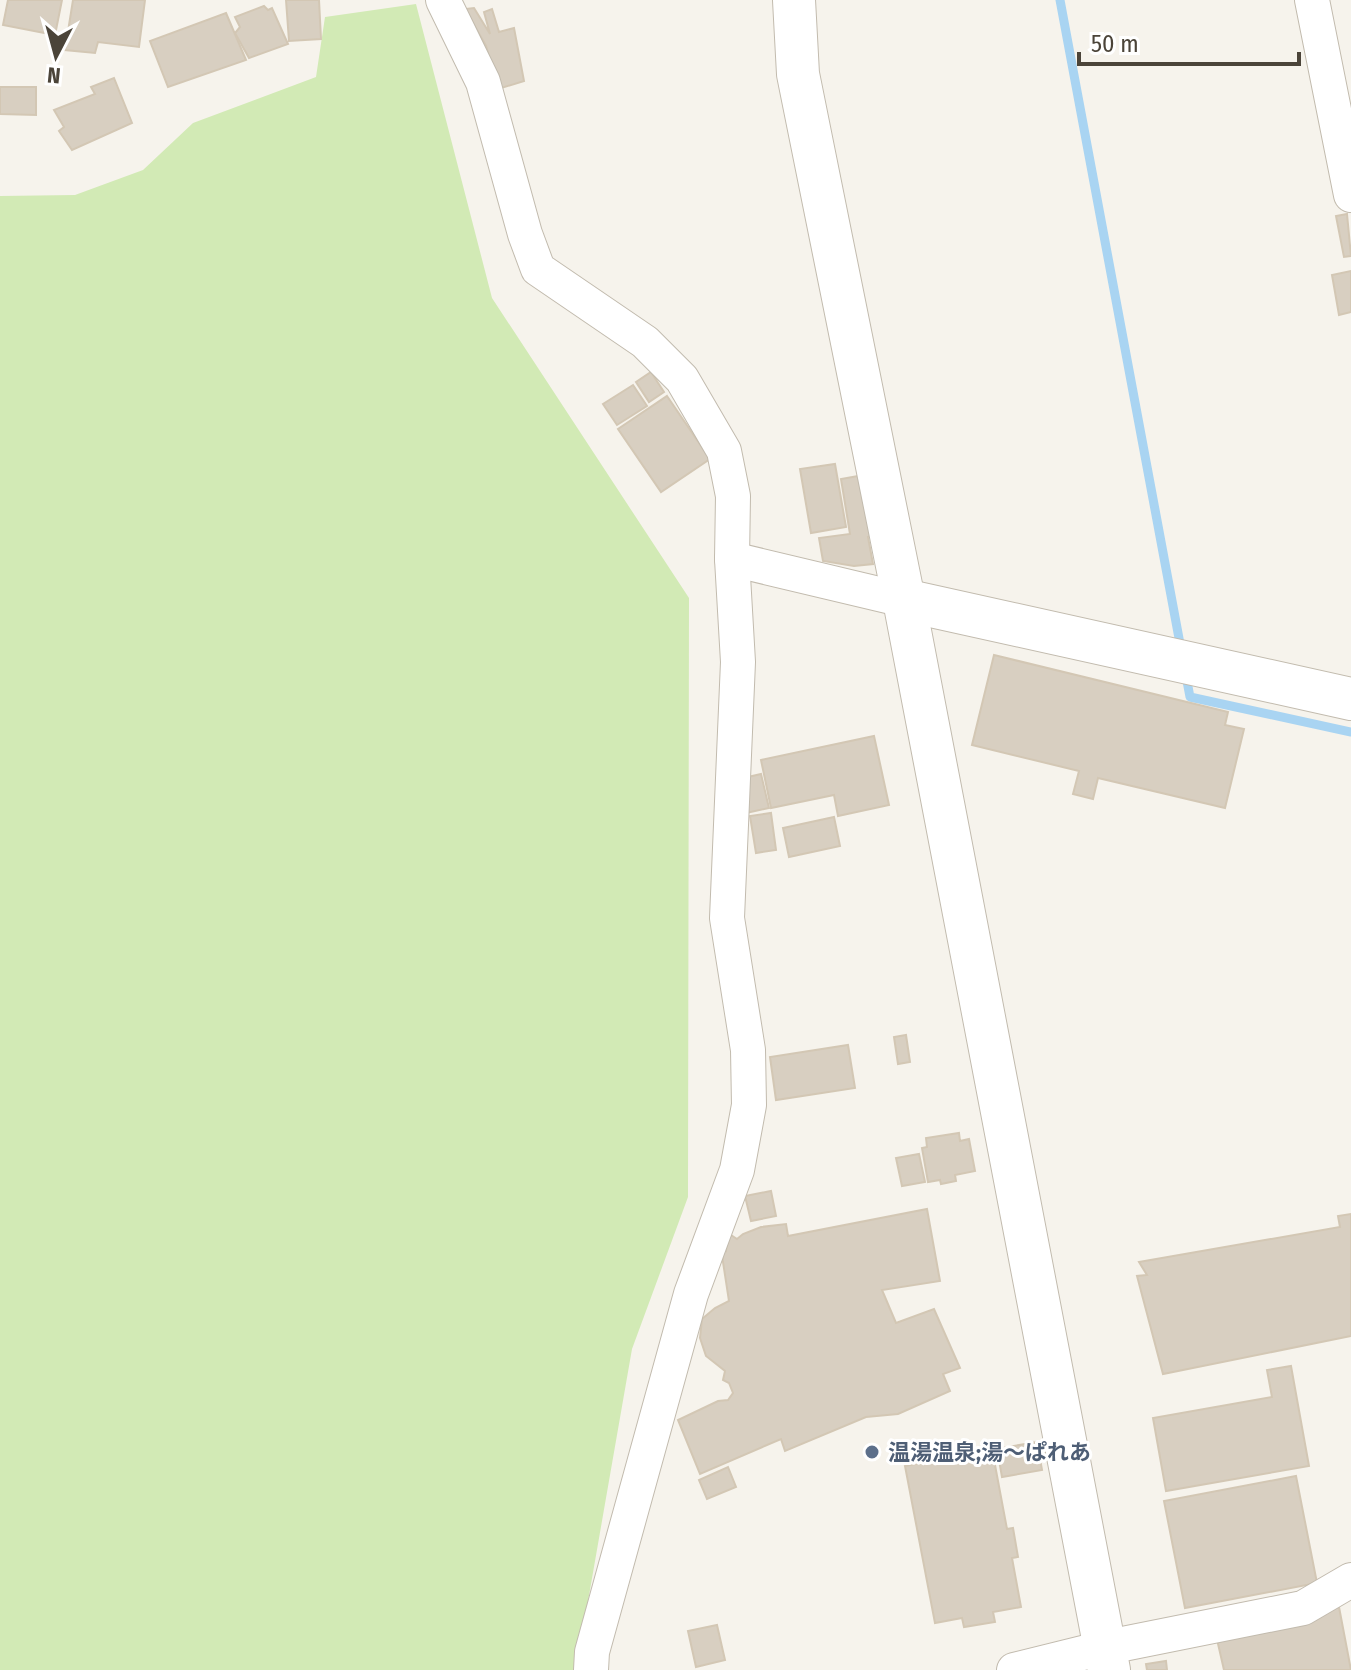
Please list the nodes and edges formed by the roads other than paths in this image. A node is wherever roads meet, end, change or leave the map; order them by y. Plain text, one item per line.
1 (443, 0) edge
2 (794, 0) edge
3 (1312, 0) edge
4 (1351, 195) edge
5 (732, 559) junction
6 (904, 600) junction
7 (1351, 699) edge
8 (1351, 1580) edge
9 (1106, 1659) edge
10 (591, 1670) edge
11 (1014, 1670) edge

1 - 5 street
2 - 6 street
3 - 4 street
5 - 6 street
5 - 10 street
6 - 7 street
6 - 9 street
8 - 9 street
9 - 11 street

